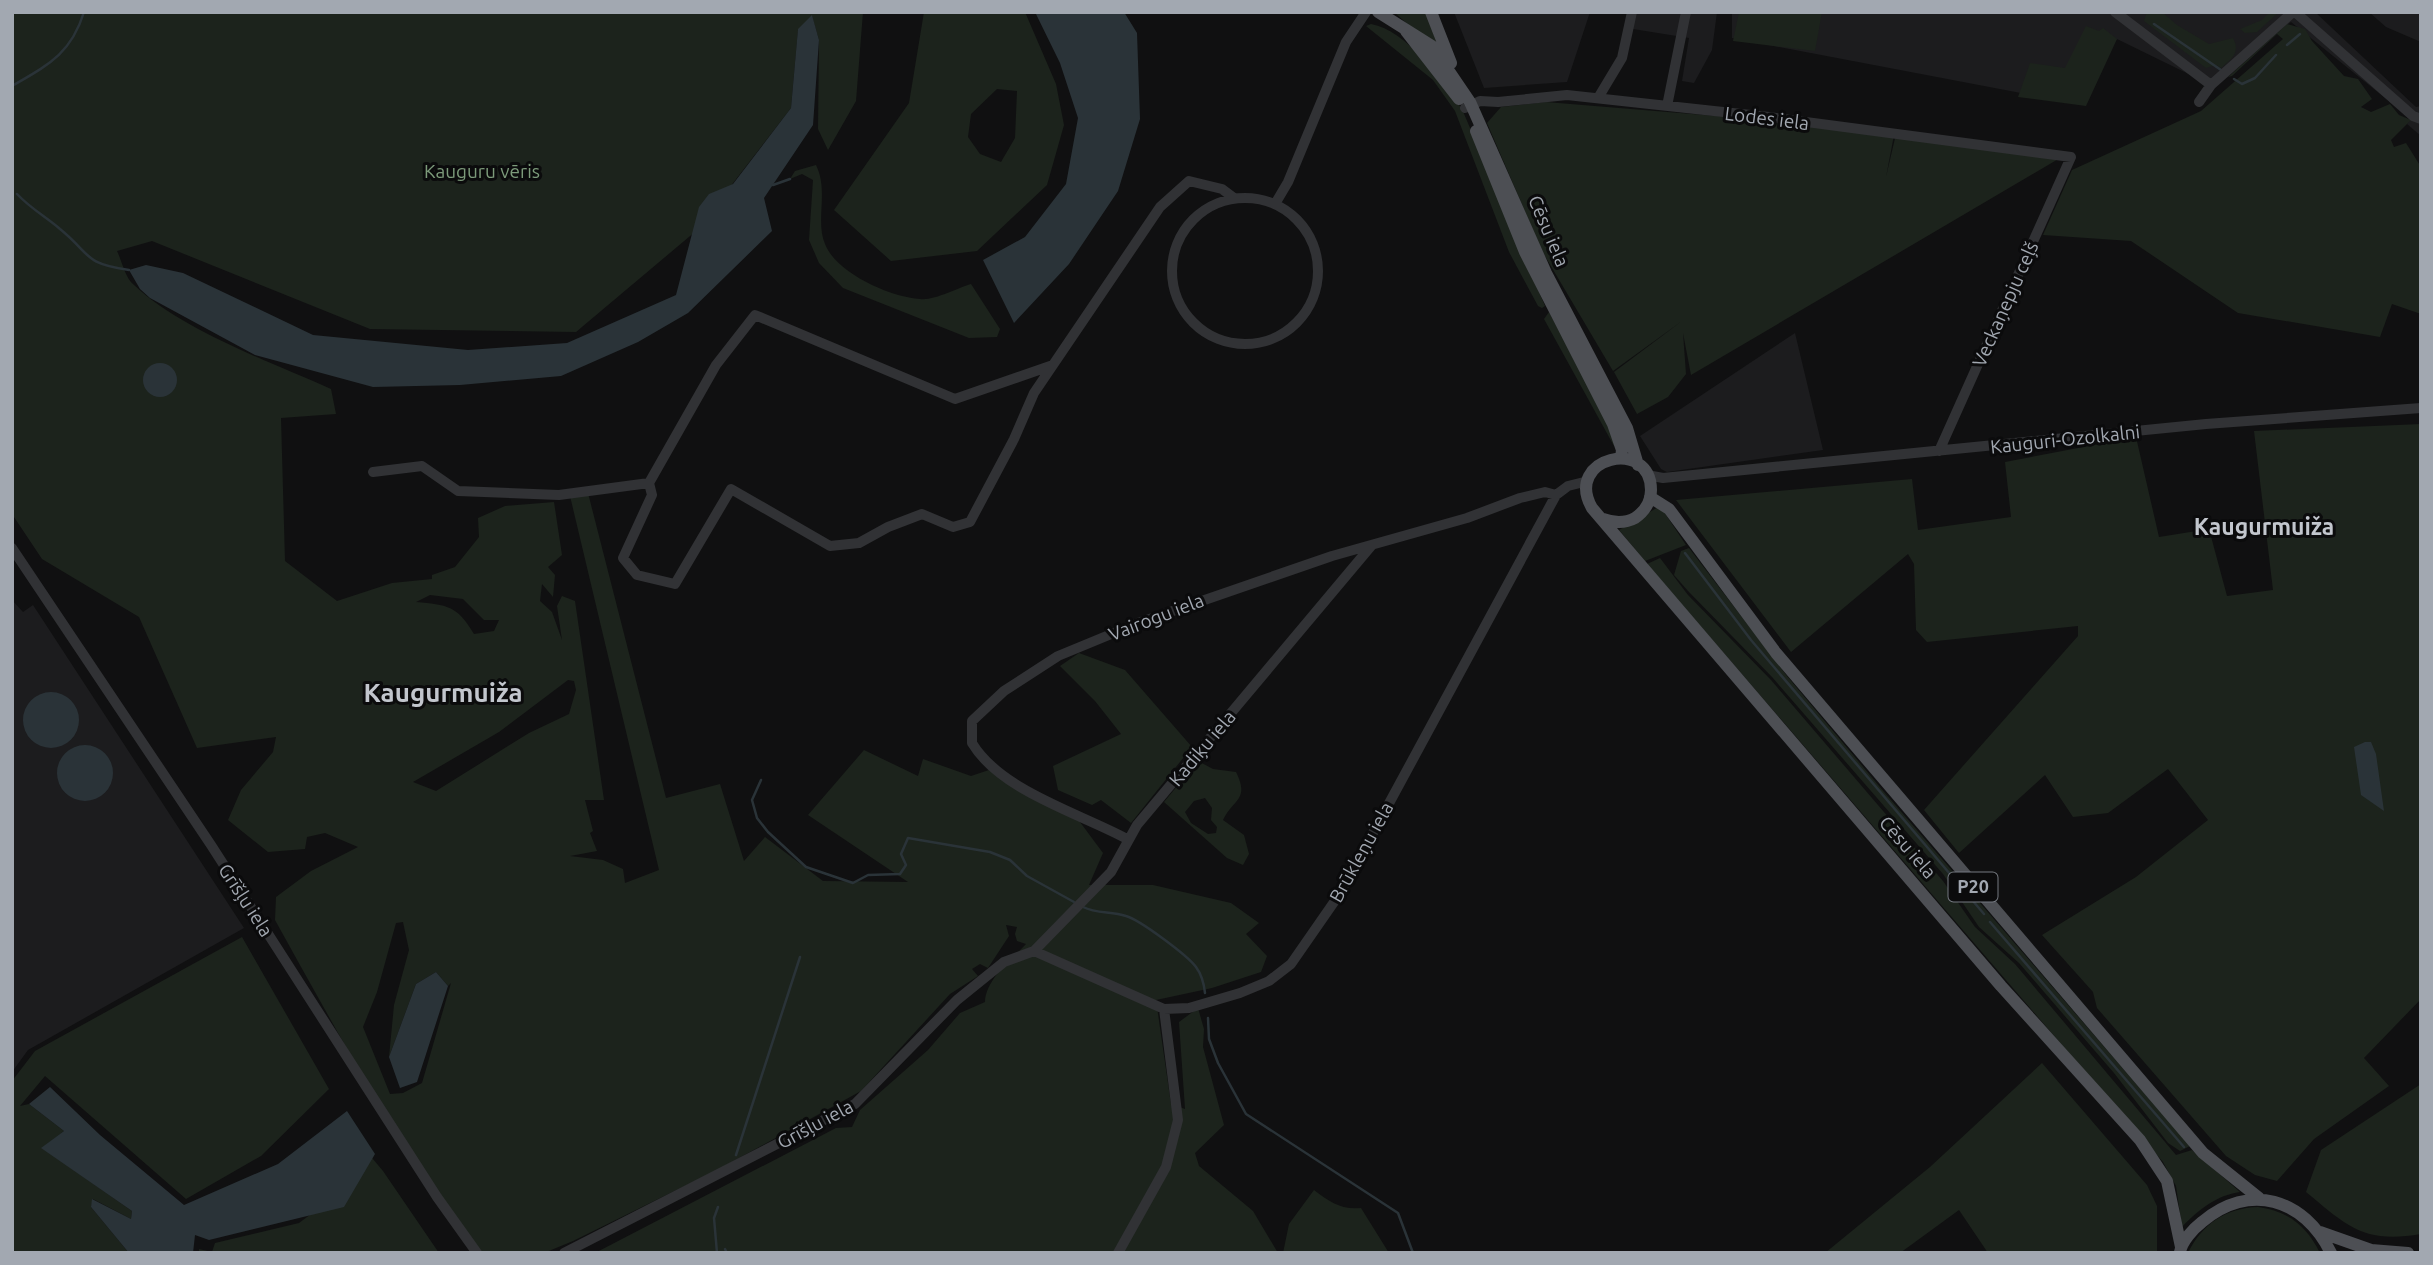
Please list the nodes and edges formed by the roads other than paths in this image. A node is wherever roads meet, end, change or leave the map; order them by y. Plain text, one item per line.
1 (1366, 12) edge
2 (1378, 12) edge
3 (1431, 12) edge
4 (1632, 12) edge
5 (1686, 12) edge
6 (2115, 12) edge
7 (2294, 12) edge
8 (1405, 30) junction
9 (2211, 85) junction
10 (1460, 86) junction
11 (1598, 98) junction
12 (2199, 102) dead end
13 (1468, 106) junction
14 (1667, 106) junction
15 (2421, 119) edge
16 (2071, 157) joint
17 (1234, 198) junction
18 (1275, 204) junction
19 (1053, 365) junction
20 (2421, 408) edge
21 (1938, 452) junction
22 (1621, 458) junction
23 (1638, 465) junction
24 (373, 472) dead end
25 (1710, 473) junction
26 (1647, 475) junction
27 (1588, 481) junction
28 (649, 483) junction
29 (1558, 493) junction
30 (1650, 493) junction
31 (1587, 495) junction
32 (1603, 519) junction
33 (1372, 545) junction
34 (12, 548) edge
35 (1127, 839) junction
36 (1034, 951) junction
37 (1164, 1009) junction
38 (2259, 1198) junction
39 (2320, 1232) junction
40 (1119, 1249) edge
41 (2180, 1250) edge
42 (477, 1253) edge
43 (564, 1253) edge
44 (2331, 1253) edge
45 (2408, 1253) edge

1 - 18 street
2 - 8 main road, Cēsu iela
3 - 10 main road
4 - 11 street
5 - 14 street
6 - 9 street
7 - 9 street
7 - 15 street
8 - 10 main road, Cēsu iela
8 - 13 main road, Cēsu iela
9 - 12 street
10 - 13 main road, Cēsu iela
11 - 13 street, Lodes iela
11 - 14 street, Lodes iela
13 - 22 main road, Cēsu iela
13 - 23 main road, Cēsu iela
14 - 16 street, Lodes iela
16 - 21 street, Veckaņepju ceļš
17 - 18 street
17 - 18 street
17 - 19 street
19 - 28 street
19 - 28 street
20 - 21 street, Kauguri-Ozolkalni
21 - 25 street, Kauguri-Ozolkalni
22 - 23 main road, Cēsu iela
22 - 27 main road
23 - 26 main road, Cēsu iela
24 - 28 street
25 - 26 street
25 - 30 street
26 - 30 main road, Cēsu iela
27 - 29 street
27 - 31 main road
29 - 31 street
29 - 33 street, Vairogu iela
29 - 37 street, Brūkleņu iela
30 - 32 main road
30 - 38 main road, Cēsu iela / P20
31 - 32 main road, Cēsu iela
32 - 41 main road, Cēsu iela / P20
33 - 35 street, Kadiķu iela
33 - 35 street, Vairogu iela
34 - 42 street, Grīšļu iela
35 - 36 street, Kadiķu iela
36 - 37 street
36 - 43 street, Grīšļu iela
37 - 40 street
38 - 39 main road
38 - 41 main road
39 - 44 main road
39 - 45 main road

